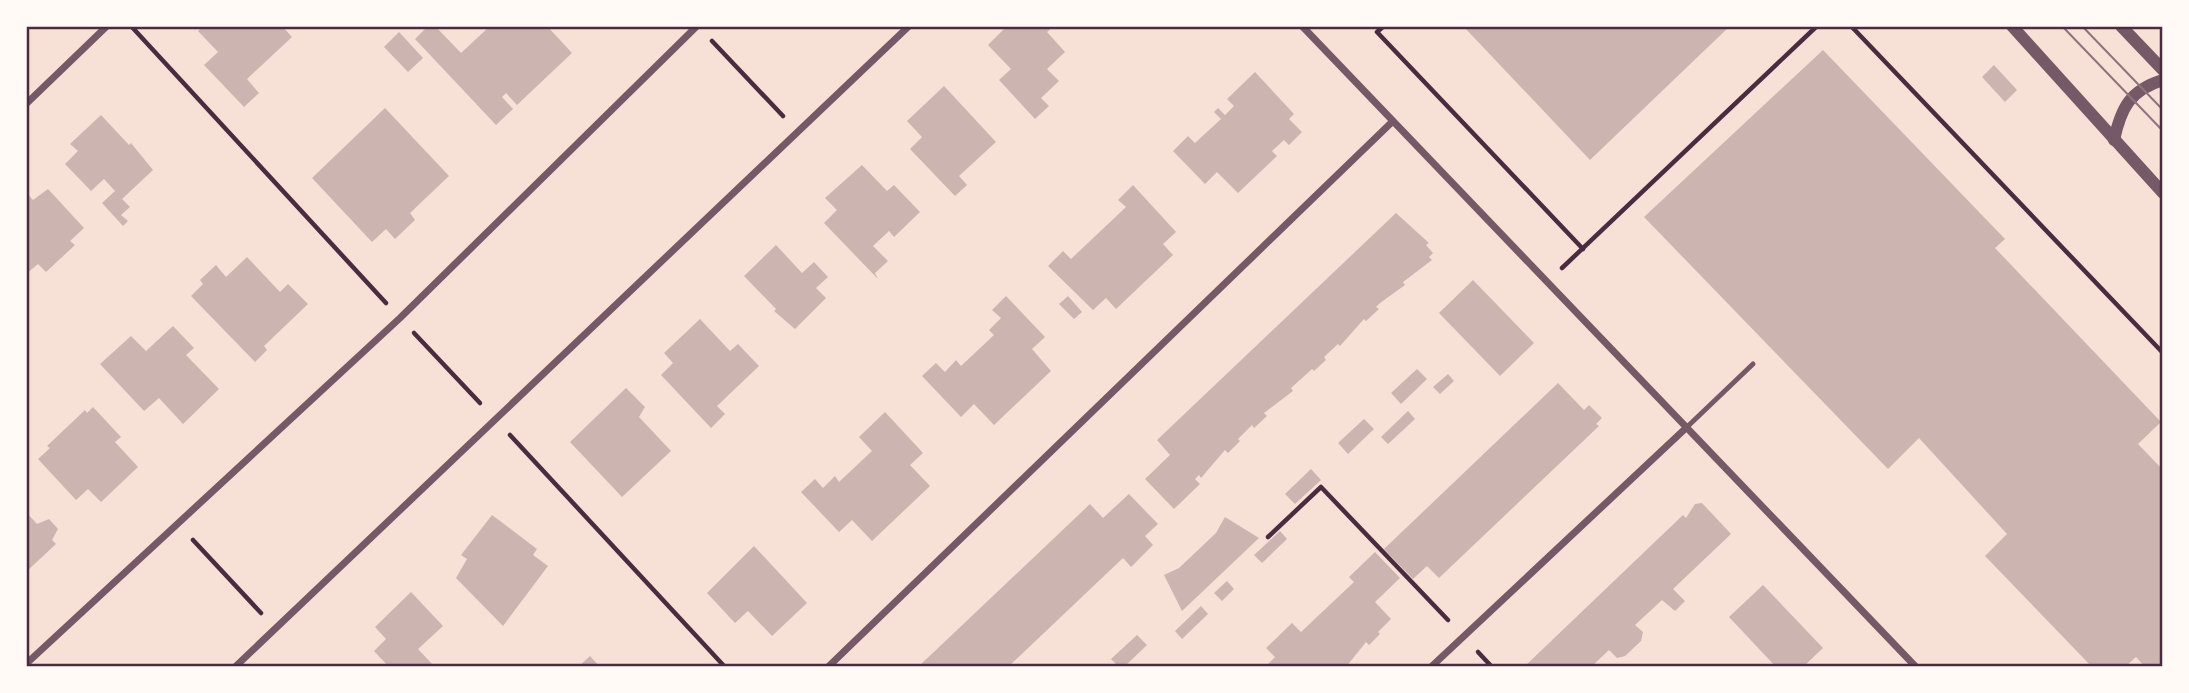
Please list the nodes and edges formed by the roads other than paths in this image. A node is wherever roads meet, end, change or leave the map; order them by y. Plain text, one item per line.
1 (107, 26) edge
2 (696, 26) edge
3 (909, 26) edge
4 (1302, 26) edge
5 (2012, 26) edge
6 (2121, 26) edge
7 (2163, 69) edge
8 (2163, 80) edge
9 (26, 104) edge
10 (1392, 122) junction
11 (2114, 140) junction
12 (2163, 193) edge
13 (1753, 364) dead end
14 (1686, 428) junction
15 (26, 664) edge
16 (235, 667) edge
17 (828, 667) edge
18 (1431, 667) edge
19 (1916, 667) edge

1 - 9 street
2 - 15 street
3 - 16 street
4 - 10 street
5 - 11 street
6 - 7 street
8 - 11 street
10 - 14 street
10 - 17 street
11 - 12 street
13 - 14 lane
14 - 18 street
14 - 19 street

